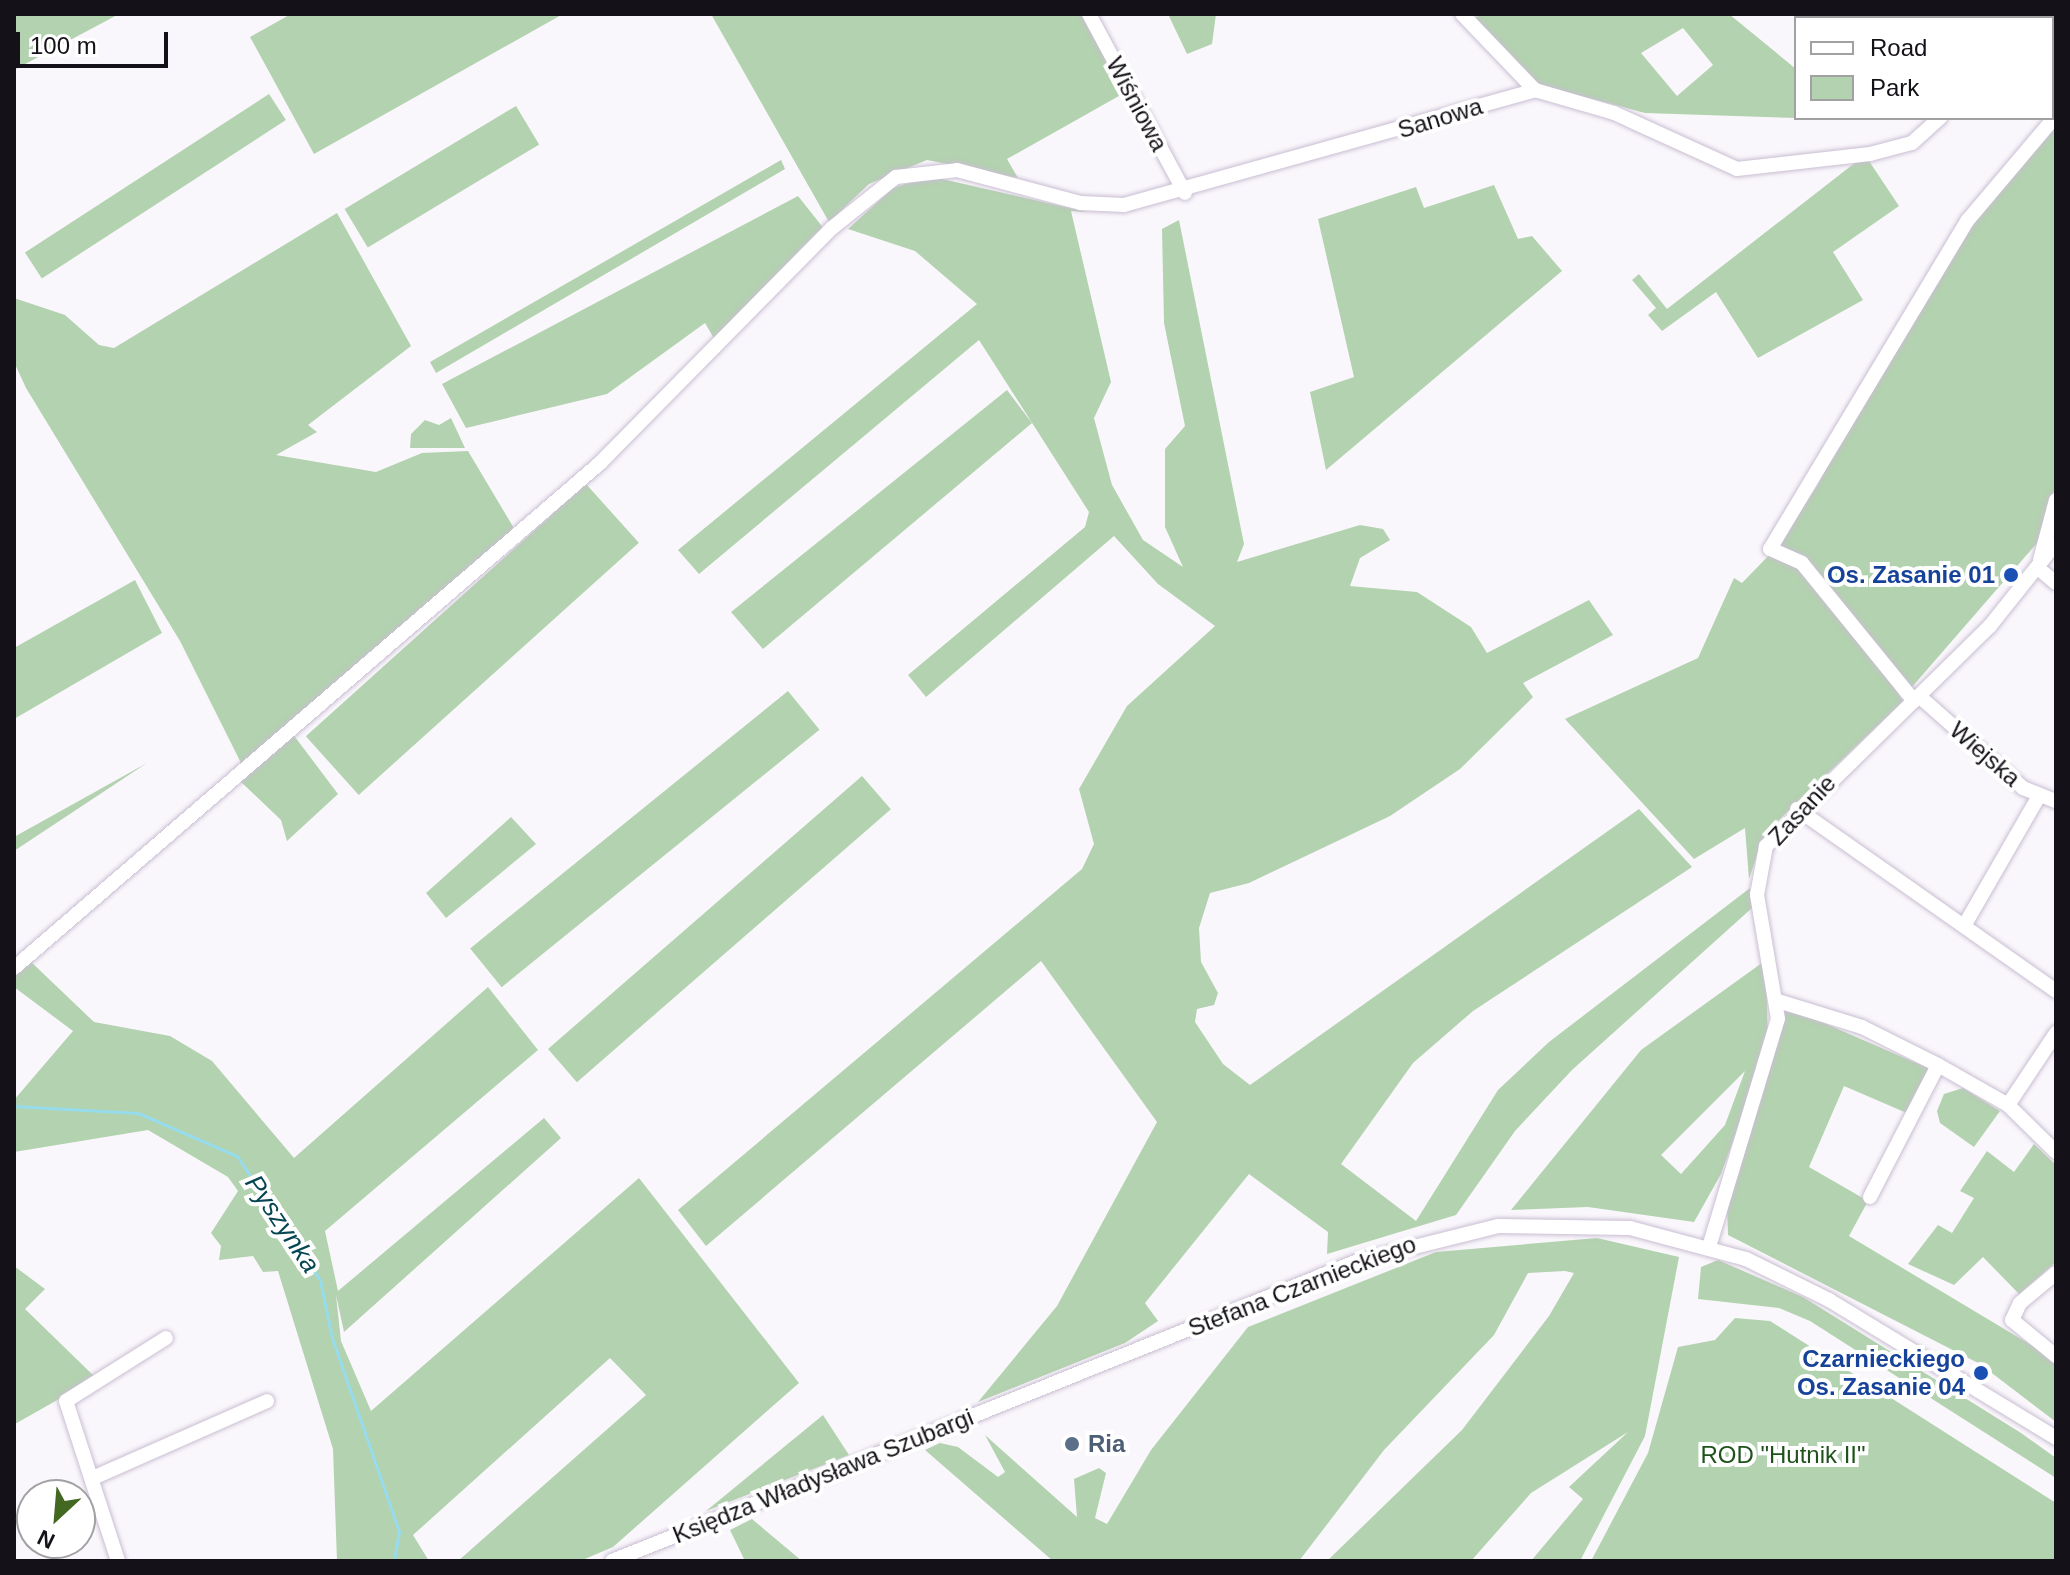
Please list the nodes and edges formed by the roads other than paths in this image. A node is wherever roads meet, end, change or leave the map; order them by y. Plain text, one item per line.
1 (1089, 14) edge
2 (1465, 15) edge
3 (1535, 90) junction
4 (1938, 120) edge
5 (2053, 120) edge
6 (1185, 193) junction
7 (2056, 500) edge
8 (2056, 543) edge
9 (2038, 568) junction
10 (2056, 583) edge
11 (1916, 698) junction
12 (2038, 798) junction
13 (2056, 801) edge
14 (1797, 809) junction
15 (1964, 926) junction
16 (14, 968) edge
17 (2056, 991) edge
18 (1778, 1001) junction
19 (2056, 1033) edge
20 (1938, 1065) junction
21 (2008, 1105) junction
22 (2056, 1152) edge
23 (1870, 1197) dead end
24 (1709, 1247) junction
25 (2056, 1273) edge
26 (166, 1338) dead end
27 (2056, 1356) edge
28 (1034, 1392) joint
29 (267, 1401) dead end
30 (2056, 1438) edge
31 (95, 1477) junction
32 (118, 1561) edge
33 (612, 1561) edge

1 - 6 street, Wiśniowa
2 - 3 street
3 - 4 street
3 - 6 street, Sanowa
5 - 11 street, Wiejska
6 - 16 street, Sanowa
7 - 9 street
8 - 9 street, Zasanie
9 - 10 street
9 - 11 street, Zasanie
11 - 12 street, Wiejska
11 - 14 street, Zasanie
12 - 13 street, Wiejska
12 - 15 street
14 - 15 street
14 - 18 street, Zasanie
15 - 17 street
18 - 20 street
18 - 24 street, Zasanie
19 - 21 street
20 - 21 street
20 - 23 street
21 - 22 street
24 - 28 street, Stefana Czarnieckiego
24 - 30 street, Stefana Czarnieckiego
25 - 27 street
26 - 31 street
28 - 33 street, Księdza Władysława Szubargi
29 - 31 street
31 - 32 street

